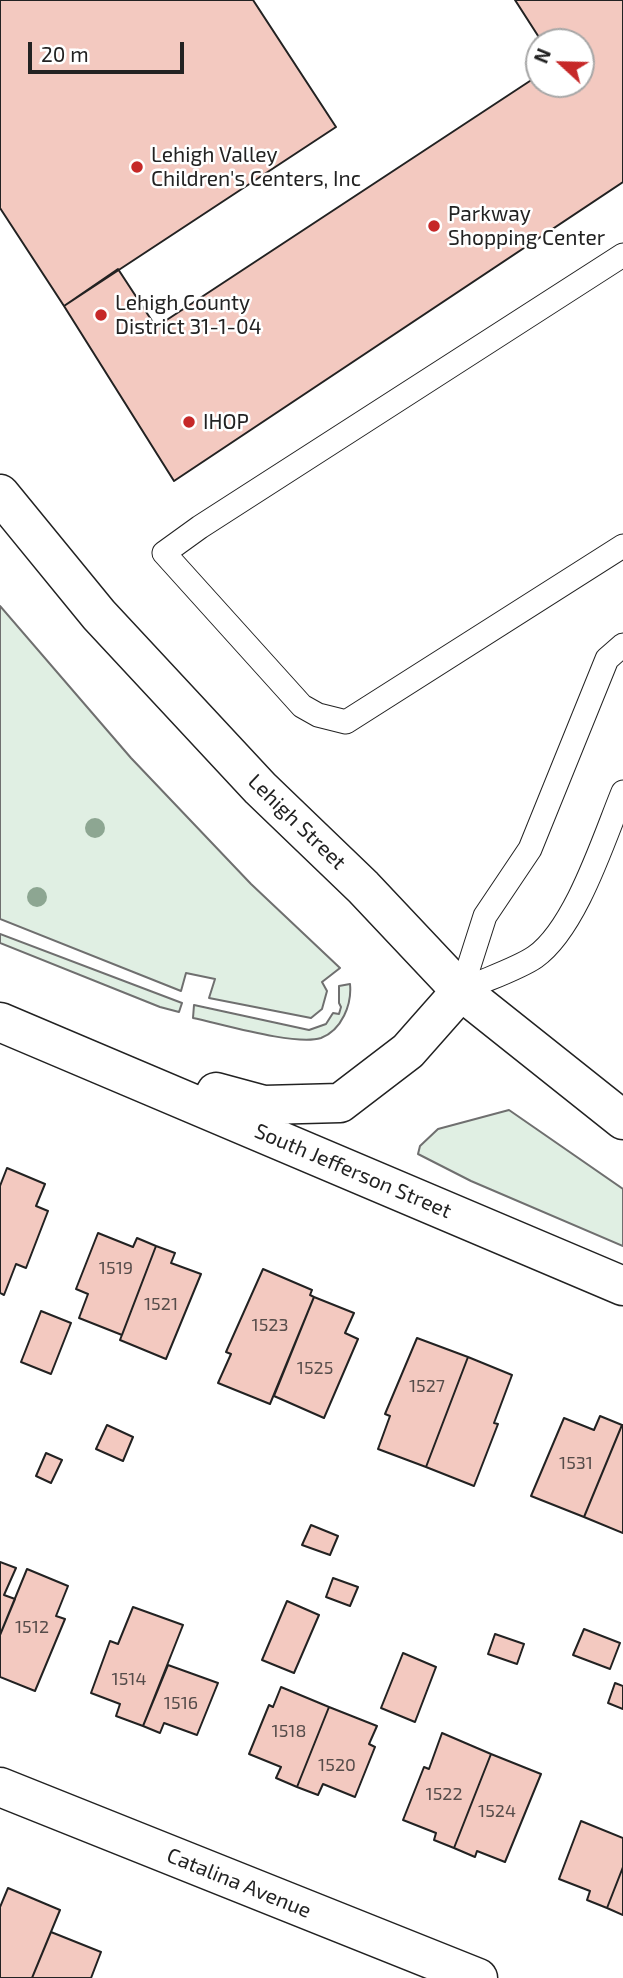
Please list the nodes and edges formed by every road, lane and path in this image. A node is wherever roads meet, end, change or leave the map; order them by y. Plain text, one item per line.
1 (623, 255) edge
2 (0, 494) edge
3 (623, 546) edge
4 (623, 645) edge
5 (623, 792) edge
6 (461, 990) junction
7 (0, 1022) edge
8 (82, 1056) junction
9 (623, 1120) edge
10 (623, 1286) edge
11 (0, 1787) edge
12 (478, 1978) edge

1 - 3 lane
2 - 6 main road, Lehigh Street
4 - 6 lane
5 - 6 lane
6 - 8 main road, South Jefferson Street
6 - 9 main road, Lehigh Street
7 - 8 main road, South Jefferson Street
8 - 10 main road, South Jefferson Street
11 - 12 main road, Catalina Avenue

